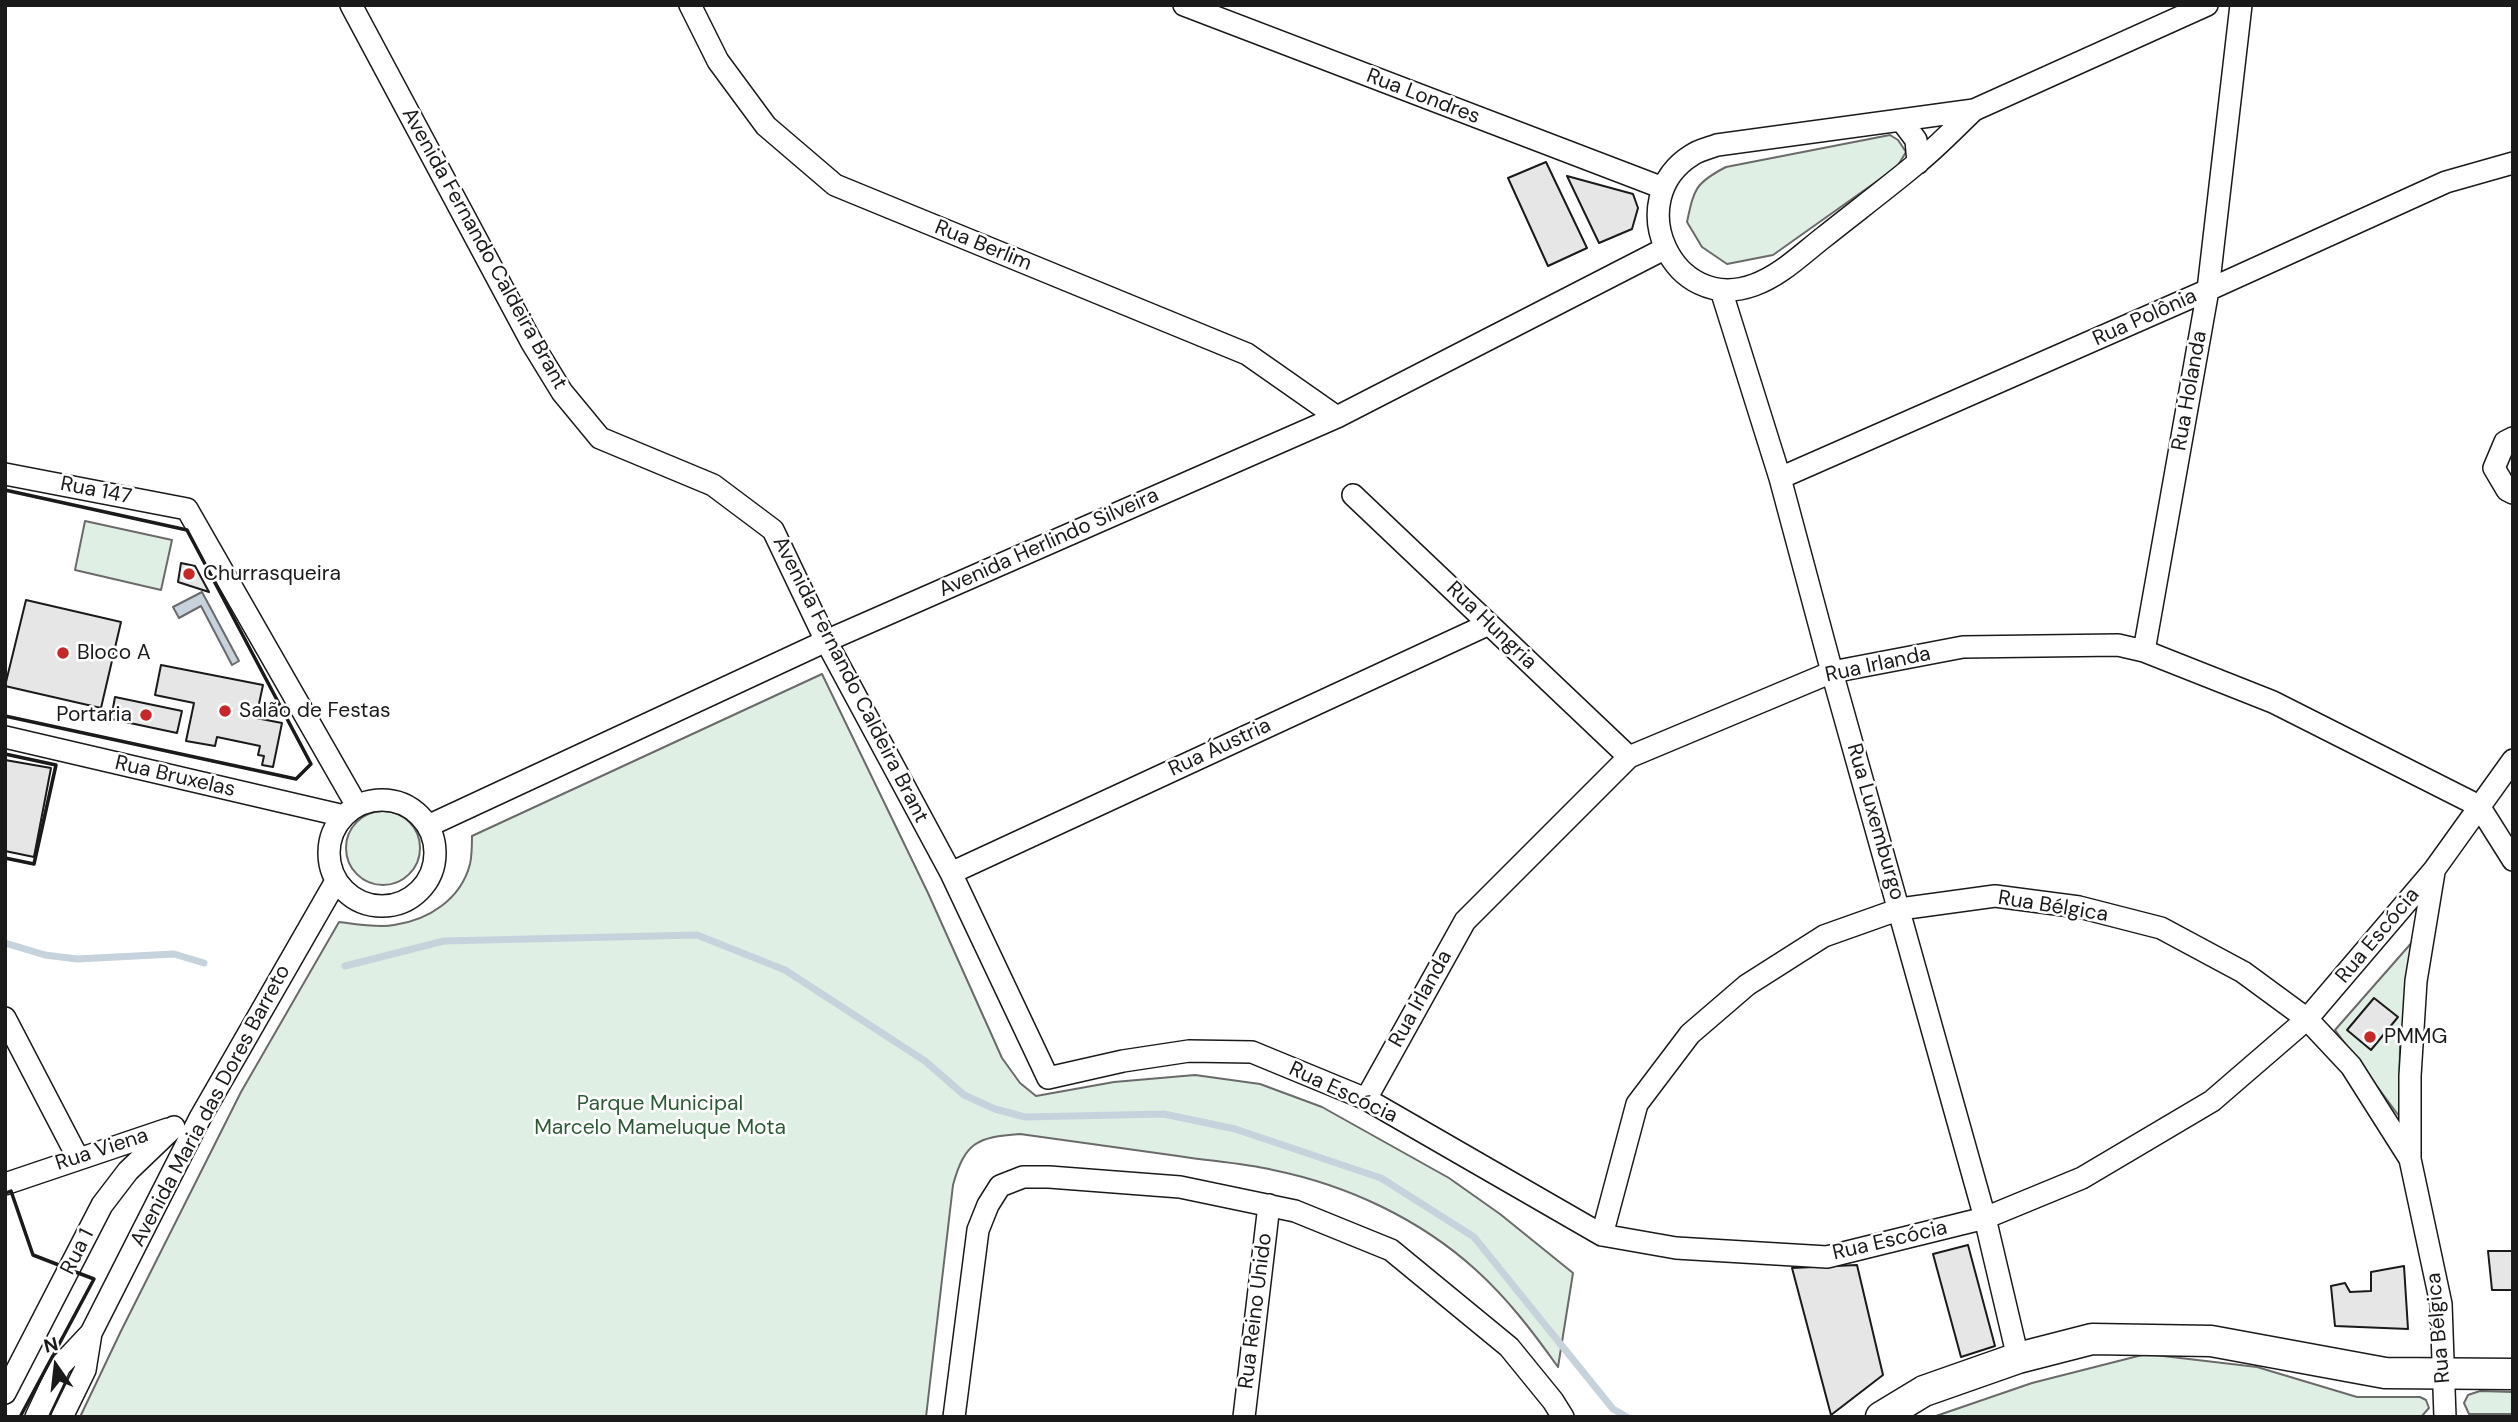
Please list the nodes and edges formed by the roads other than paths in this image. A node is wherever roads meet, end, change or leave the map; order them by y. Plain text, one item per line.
1 (351, 5) edge
2 (690, 5) edge
3 (1184, 5) edge
4 (2207, 5) edge
5 (2241, 5) edge
6 (1974, 110) junction
7 (1901, 120) junction
8 (1918, 163) junction
9 (2513, 163) edge
10 (1663, 188) junction
11 (1664, 249) junction
12 (1721, 290) junction
13 (2208, 290) junction
14 (1337, 417) junction
15 (2513, 438) edge
16 (5, 474) edge
17 (1780, 478) junction
18 (2513, 493) edge
19 (1353, 495) dead end
20 (1489, 624) junction
21 (826, 641) junction
22 (2144, 651) junction
23 (1832, 672) junction
24 (5, 737) edge
25 (1629, 757) junction
26 (2513, 760) edge
27 (2479, 806) junction
28 (351, 811) junction
29 (428, 826) junction
30 (2513, 860) edge
31 (2434, 870) junction
32 (951, 873) junction
33 (336, 881) junction
34 (1900, 909) junction
35 (5, 1018) edge
36 (2307, 1019) junction
37 (1048, 1078) joint
38 (1366, 1100) junction
39 (200, 1118) junction
40 (174, 1127) junction
41 (78, 1158) junction
42 (2410, 1159) junction
43 (5, 1184) edge
44 (1269, 1205) junction
45 (1985, 1218) junction
46 (1602, 1235) junction
47 (91, 1333) junction
48 (2018, 1358) junction
49 (2444, 1373) junction
50 (2513, 1374) edge
51 (8, 1382) edge
52 (36, 1417) edge
53 (62, 1417) edge
54 (954, 1417) edge
55 (1244, 1417) edge
56 (1563, 1417) edge
57 (1881, 1417) edge
58 (2445, 1417) edge

1 - 21 street, Avenida Fernando Caldeira Brant
2 - 14 street, Rua Berlim
3 - 10 street, Rua Londres
4 - 6 street
5 - 13 street, Rua Holanda
6 - 7 street
6 - 8 street
7 - 8 street
7 - 10 street
8 - 12 street
9 - 13 street, Rua Polônia
10 - 11 street
11 - 12 street
11 - 14 street, Avenida Herlindo Silveira
12 - 17 street, Rua Luxemburgo
13 - 17 street, Rua Polônia
13 - 22 street, Rua Holanda
14 - 21 street, Avenida Herlindo Silveira
15 - 18 street
16 - 28 street, Rua 147
17 - 23 street, Rua Luxemburgo
19 - 20 street, Rua Hungria
20 - 25 street, Rua Hungria
20 - 32 street, Rua Áustria
21 - 29 street, Avenida Herlindo Silveira
21 - 32 street, Avenida Fernando Caldeira Brant
22 - 23 street, Rua Irlanda
22 - 27 street, Rua Irlanda
23 - 25 street, Rua Irlanda
23 - 34 street, Rua Luxemburgo
24 - 28 street, Rua Bruxelas
25 - 38 street, Rua Irlanda
26 - 27 street, Rua Escócia
27 - 30 street
27 - 31 street, Rua Escócia
28 - 29 street
28 - 33 street
29 - 33 street
31 - 36 street, Rua Escócia
31 - 42 street, Rua Bélgica
32 - 37 street, Avenida Fernando Caldeira Brant
33 - 39 street, Avenida Maria das Dores Barreto
34 - 36 street, Rua Bélgica
34 - 45 street, Rua Luxemburgo
34 - 46 street, Rua Bélgica
35 - 41 street
36 - 42 street, Rua Bélgica
36 - 45 street, Rua Escócia
37 - 38 street, Rua Escócia
38 - 46 street, Rua Escócia
39 - 40 street, Rua Viena
39 - 47 street, Avenida Maria das Dores Barreto
40 - 41 street, Rua Viena
40 - 51 street, Rua 1
41 - 43 street, Rua Viena
42 - 49 street, Rua Bélgica
44 - 54 street
44 - 55 street, Rua Reino Unido
44 - 56 street
45 - 46 street, Rua Escócia
45 - 48 street, Rua Luxemburgo
47 - 52 street, Avenida Maria das Dores Barreto
47 - 53 street, Avenida Maria das Dores Barreto
48 - 49 street
48 - 57 street
49 - 50 street
49 - 58 street, Rua Bélgica

